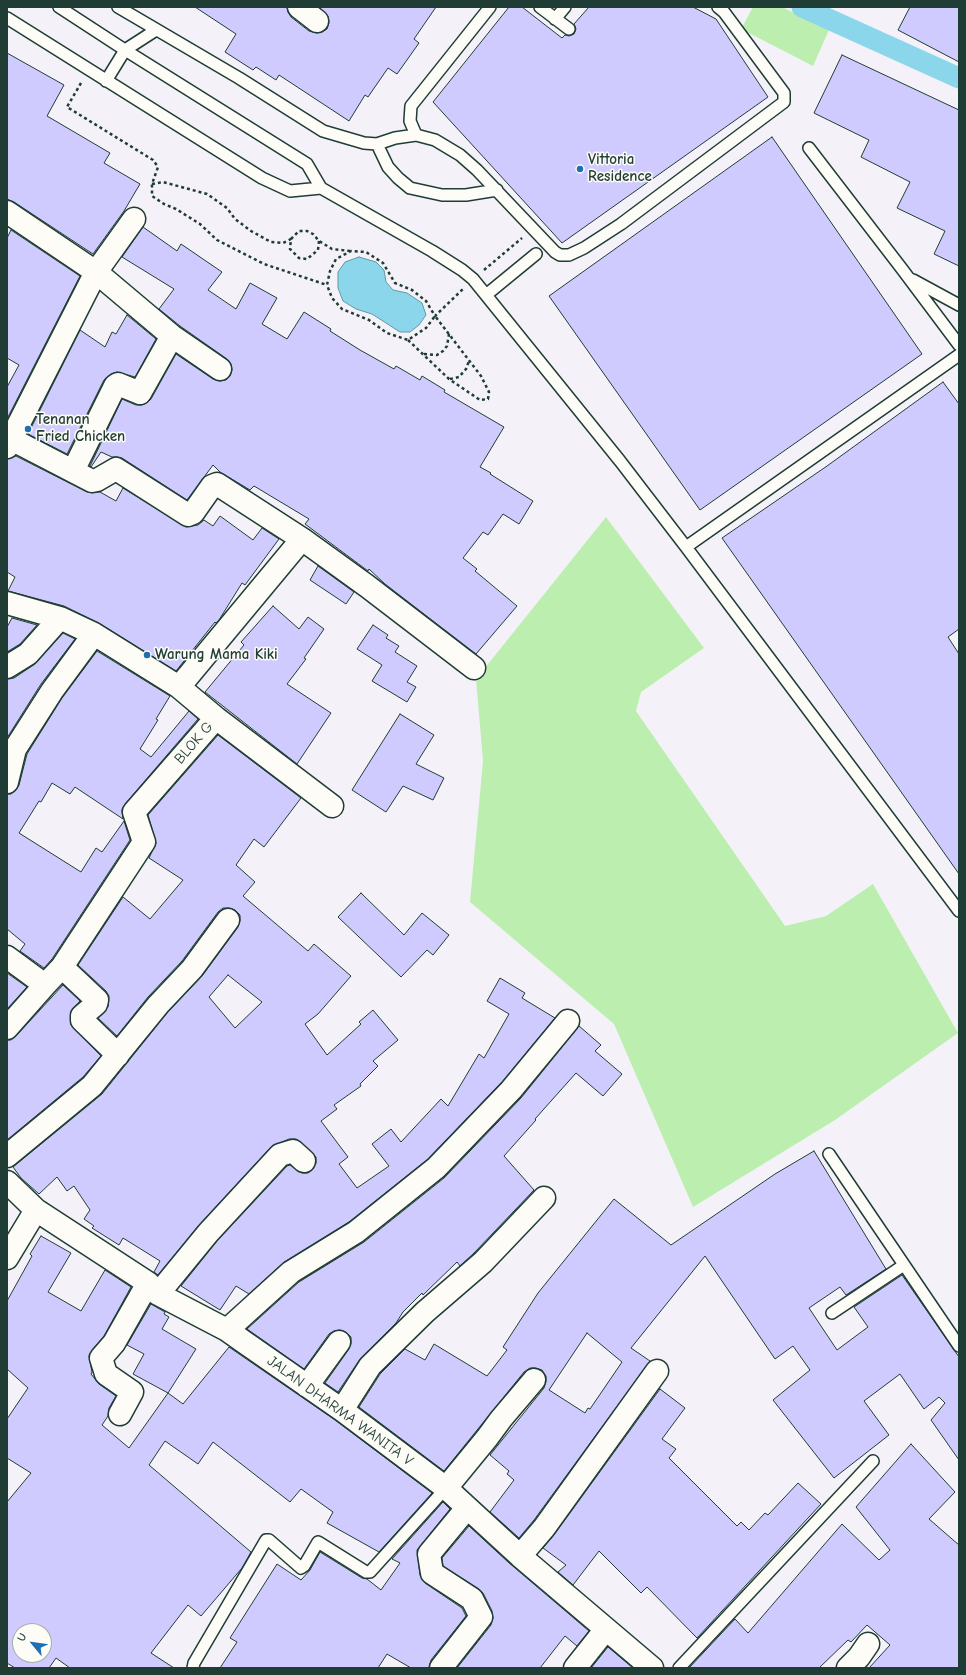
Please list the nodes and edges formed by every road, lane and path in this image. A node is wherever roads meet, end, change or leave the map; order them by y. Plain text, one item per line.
1 (59, 7) edge
2 (118, 7) edge
3 (299, 7) edge
4 (490, 7) edge
5 (540, 7) edge
6 (565, 7) edge
7 (718, 7) edge
8 (7, 18) edge
9 (555, 19) junction
10 (317, 21) dead end
11 (569, 29) dead end
12 (156, 30) junction
13 (125, 50) junction
14 (89, 70) junction
15 (106, 80) junction
16 (416, 135) junction
17 (377, 144) junction
18 (809, 148) dead end
19 (152, 184) junction
20 (320, 188) junction
21 (497, 190) junction
22 (7, 212) edge
23 (134, 219) dead end
24 (533, 229) junction
25 (291, 239) junction
26 (319, 241) junction
27 (351, 251) junction
28 (536, 254) dead end
29 (96, 272) junction
30 (909, 278) junction
31 (473, 279) junction
32 (327, 285) junction
33 (486, 295) junction
34 (959, 305) edge
35 (435, 316) junction
36 (449, 334) junction
37 (172, 336) junction
38 (408, 340) junction
39 (959, 346) edge
40 (423, 354) junction
41 (959, 355) edge
42 (469, 361) junction
43 (220, 369) dead end
44 (449, 379) junction
45 (9, 443) edge
46 (73, 471) junction
47 (302, 539) junction
48 (686, 547) junction
49 (7, 603) edge
50 (60, 618) junction
51 (94, 634) junction
52 (7, 667) edge
53 (474, 668) dead end
54 (179, 687) junction
55 (216, 718) junction
56 (7, 782) edge
57 (332, 806) dead end
58 (959, 911) edge
59 (228, 920) dead end
60 (7, 957) edge
61 (62, 968) junction
62 (45, 985) junction
63 (568, 1021) dead end
64 (7, 1028) edge
65 (118, 1055) junction
66 (829, 1154) dead end
67 (7, 1156) edge
68 (304, 1161) dead end
69 (7, 1182) edge
70 (544, 1198) dead end
71 (36, 1210) junction
72 (7, 1258) edge
73 (904, 1265) junction
74 (153, 1289) junction
75 (832, 1312) dead end
76 (227, 1330) junction
77 (339, 1342) dead end
78 (959, 1346) edge
79 (657, 1371) dead end
80 (534, 1380) dead end
81 (307, 1386) junction
82 (342, 1410) junction
83 (120, 1414) dead end
84 (873, 1461) dead end
85 (446, 1488) junction
86 (467, 1508) junction
87 (520, 1556) junction
88 (606, 1629) junction
89 (868, 1644) dead end
90 (193, 1668) edge
91 (441, 1668) edge
92 (575, 1668) edge
93 (652, 1668) edge
94 (679, 1668) edge
95 (848, 1668) edge

1 - 13 lane
2 - 12 lane
3 - 10 street
4 - 16 lane
5 - 9 lane
6 - 9 lane
7 - 24 lane
8 - 14 lane
9 - 11 lane
12 - 13 lane
12 - 17 lane
13 - 15 lane
13 - 20 lane
14 - 15 lane
14 - 19 path
15 - 20 lane
16 - 17 lane
16 - 21 lane
17 - 21 lane
18 - 30 lane
19 - 25 path
19 - 32 path
20 - 31 lane
21 - 24 lane
22 - 29 street
23 - 29 street
24 - 31 path
25 - 26 path
25 - 26 path
26 - 27 path
27 - 32 path
27 - 35 path
28 - 33 lane
29 - 37 street
29 - 45 street
30 - 34 lane
30 - 39 lane
31 - 33 lane
31 - 35 path
32 - 38 path
33 - 48 lane
35 - 36 path
35 - 38 path
36 - 40 path
36 - 42 path
37 - 43 street
37 - 46 street
38 - 40 path
40 - 44 path
41 - 48 lane
42 - 44 path
42 - 44 path
45 - 46 street
46 - 47 street
47 - 53 street
47 - 54 street
48 - 58 lane
49 - 50 street, BLOK G
50 - 51 street, BLOK G
50 - 52 street
51 - 54 street, BLOK G
51 - 56 street
54 - 55 street, BLOK G
55 - 57 street
55 - 61 street, BLOK G
59 - 65 street
60 - 62 street
61 - 62 street
61 - 65 street
62 - 64 street
63 - 76 street
65 - 67 street
66 - 73 lane
68 - 74 street
69 - 71 street, JALAN DHARMA WANITA V
70 - 82 street
71 - 72 street
71 - 74 street, JALAN DHARMA WANITA V
73 - 75 lane
73 - 78 lane
74 - 76 street, JALAN DHARMA WANITA V
74 - 83 street
76 - 81 street, JALAN DHARMA WANITA V
77 - 81 street
79 - 87 street
80 - 85 street
81 - 82 street, JALAN DHARMA WANITA V
82 - 85 street, JALAN DHARMA WANITA V
84 - 94 lane
85 - 86 street, JALAN DHARMA WANITA V
85 - 90 lane
86 - 87 street, JALAN DHARMA WANITA V
86 - 91 street
87 - 88 street, JALAN DHARMA WANITA V
88 - 92 street
88 - 93 street, JALAN DHARMA WANITA V
89 - 95 street

